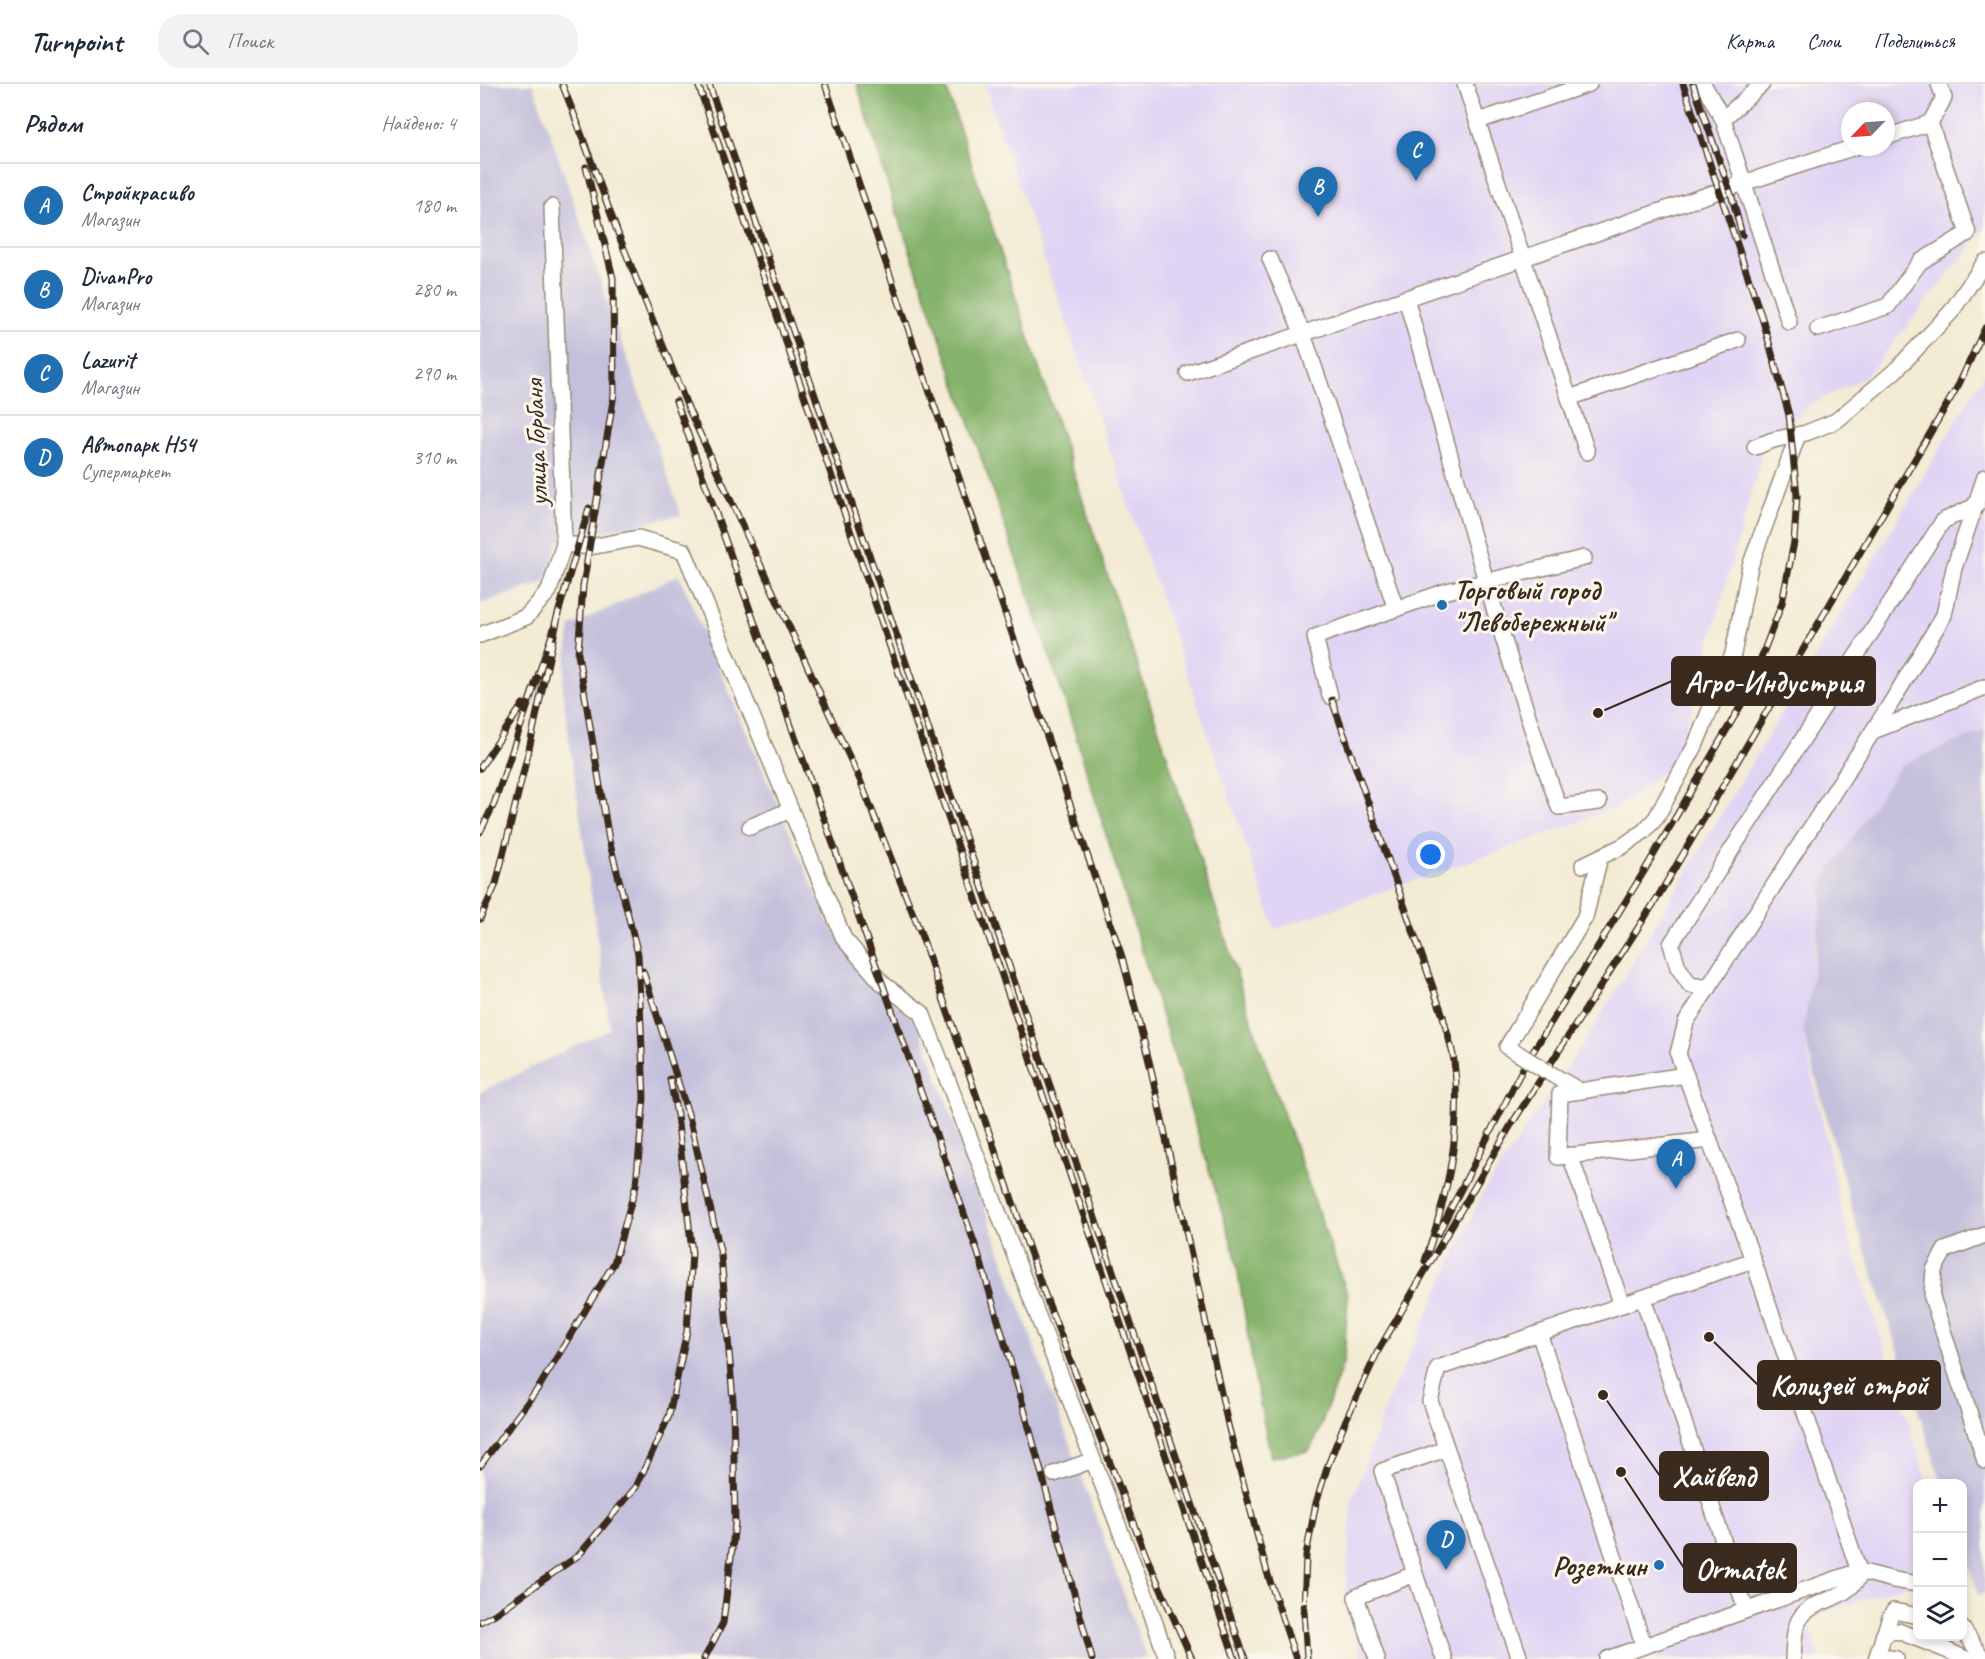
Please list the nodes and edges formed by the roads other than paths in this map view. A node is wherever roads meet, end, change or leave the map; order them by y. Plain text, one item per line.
1 (1466, 84) edge
2 (1589, 84) edge
3 (1702, 84) edge
4 (1762, 84) edge
5 (1939, 84) edge
6 (1723, 118) junction
7 (1478, 121) junction
8 (1930, 123) junction
9 (1895, 134) edge
10 (1841, 152) edge
11 (1743, 183) junction
12 (552, 207) dead end
13 (1523, 258) junction
14 (1270, 259) dead end
15 (1985, 262) edge
16 (1406, 298) junction
17 (1789, 322) dead end
18 (1818, 329) dead end
19 (1303, 333) junction
20 (1738, 340) dead end
21 (1188, 373) dead end
22 (1569, 398) junction
23 (1798, 435) junction
24 (1755, 447) dead end
25 (1587, 452) dead end
26 (1985, 477) edge
27 (1977, 505) junction
28 (564, 544) junction
29 (1584, 558) dead end
30 (1486, 582) junction
31 (1396, 609) junction
32 (480, 635) edge
33 (1985, 687) edge
34 (1330, 696) dead end
35 (1873, 731) junction
36 (1599, 802) dead end
37 (790, 810) junction
38 (750, 827) dead end
39 (1600, 856) junction
40 (1583, 865) dead end
41 (1709, 988) junction
42 (1686, 1075) junction
43 (1580, 1091) junction
44 (1710, 1140) junction
45 (1570, 1155) junction
46 (1985, 1235) edge
47 (1753, 1260) junction
48 (1643, 1298) junction
49 (1622, 1305) junction
50 (1539, 1333) junction
51 (1446, 1449) junction
52 (1093, 1460) junction
53 (1985, 1461) edge
54 (1054, 1474) dead end
55 (1859, 1571) junction
56 (1415, 1574) junction
57 (1913, 1583) edge
58 (1746, 1610) junction
59 (1913, 1615) edge
60 (1967, 1635) edge
61 (1883, 1636) junction
62 (1938, 1641) edge
63 (1644, 1646) junction
64 (1944, 1649) junction
65 (1167, 1659) edge
66 (1377, 1659) edge
67 (1444, 1659) edge
68 (1520, 1659) edge
69 (1607, 1659) edge
70 (1792, 1659) edge
71 (1876, 1659) edge
72 (1881, 1659) edge
73 (1896, 1659) edge
74 (1927, 1659) edge
75 (1966, 1659) edge
76 (1983, 1659) edge

1 - 7 lane
2 - 7 lane
3 - 6 lane
4 - 6 lane
5 - 8 lane
6 - 11 lane
7 - 13 lane
8 - 9 lane
8 - 18 lane
10 - 11 lane
11 - 13 lane
11 - 17 lane
12 - 28 lane, улица Горбаня
13 - 16 lane
13 - 22 lane
14 - 19 lane
15 - 23 lane
16 - 19 lane
16 - 30 lane
19 - 21 lane
19 - 31 lane
20 - 22 lane
22 - 25 lane
23 - 24 lane
23 - 39 lane
26 - 27 lane
27 - 35 lane
27 - 41 lane
28 - 32 lane, улица Горбаня
28 - 37 lane
29 - 30 lane
30 - 31 lane
30 - 36 lane
31 - 34 lane
33 - 35 lane
35 - 41 lane
37 - 38 lane
37 - 52 lane
39 - 40 lane
39 - 43 lane, bridge
41 - 42 lane
42 - 43 lane
42 - 44 lane
43 - 45 lane
44 - 45 lane
44 - 47 lane
45 - 49 lane
46 - 53 lane
47 - 48 lane
47 - 55 lane
48 - 49 lane
48 - 58 lane
49 - 50 lane
50 - 51 lane
50 - 63 lane
51 - 56 lane
51 - 68 lane
52 - 54 lane
52 - 65 lane
55 - 57 lane
55 - 58 lane
55 - 70 lane
56 - 66 lane
56 - 67 lane
58 - 63 lane
59 - 61 lane
60 - 76 lane
61 - 64 lane
61 - 71 lane
62 - 64 lane
63 - 69 lane
64 - 74 lane
64 - 75 lane
72 - 73 lane

